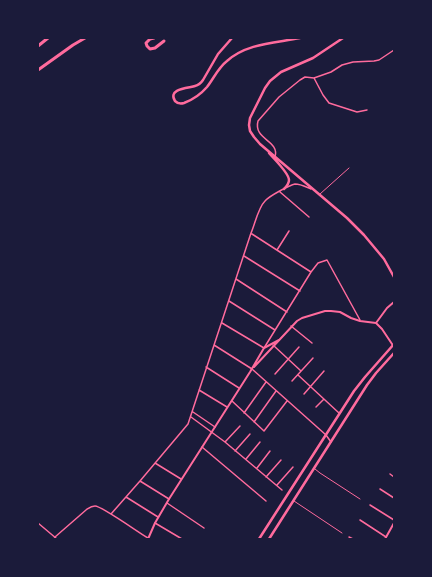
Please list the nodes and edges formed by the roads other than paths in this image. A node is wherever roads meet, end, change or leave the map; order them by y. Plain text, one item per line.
1 (48, 38) edge
2 (85, 38) edge
3 (154, 38) edge
4 (168, 38) edge
5 (232, 38) edge
6 (300, 38) edge
7 (343, 38) edge
8 (164, 41) joint
9 (38, 46) edge
10 (394, 50) edge
11 (38, 70) edge
12 (314, 78) junction
13 (367, 110) dead end
14 (275, 158) junction
15 (349, 168) dead end
16 (284, 189) junction
17 (315, 190) junction
18 (280, 192) junction
19 (319, 194) junction
20 (309, 217) dead end
21 (289, 231) dead end
22 (251, 233) junction
23 (277, 250) junction
24 (244, 256) junction
25 (311, 272) junction
26 (394, 277) edge
27 (236, 279) junction
28 (300, 291) junction
29 (228, 301) junction
30 (394, 302) edge
31 (287, 312) junction
32 (360, 321) junction
33 (222, 323) junction
34 (376, 323) junction
35 (292, 326) junction
36 (275, 330) junction
37 (312, 343) dead end
38 (214, 345) junction
39 (273, 345) junction
40 (394, 345) edge
41 (264, 348) junction
42 (299, 348) dead end
43 (394, 353) edge
44 (313, 358) dead end
45 (289, 359) junction
46 (206, 367) junction
47 (252, 369) junction
48 (301, 371) junction
49 (324, 371) dead end
50 (275, 374) dead end
51 (298, 375) junction
52 (292, 381) dead end
53 (266, 382) junction
54 (310, 386) junction
55 (239, 388) junction
56 (199, 390) junction
57 (276, 391) junction
58 (304, 394) dead end
59 (324, 399) junction
60 (231, 401) junction
61 (287, 401) junction
62 (227, 407) junction
63 (316, 407) dead end
64 (192, 412) junction
65 (244, 413) junction
66 (339, 413) junction
67 (191, 417) junction
68 (254, 422) junction
69 (215, 426) junction
70 (240, 426) dead end
71 (212, 431) junction
72 (250, 434) dead end
73 (326, 435) junction
74 (226, 442) junction
75 (260, 442) dead end
76 (331, 442) junction
77 (202, 447) junction
78 (235, 451) junction
79 (270, 451) dead end
80 (246, 460) junction
81 (281, 460) dead end
82 (156, 463) junction
83 (293, 467) dead end
84 (256, 468) junction
85 (314, 468) junction
86 (390, 474) dead end
87 (266, 477) junction
88 (394, 477) edge
89 (182, 479) junction
90 (140, 481) junction
91 (277, 486) junction
92 (380, 489) dead end
93 (282, 490) dead end
94 (126, 498) junction
95 (394, 498) edge
96 (169, 499) junction
97 (360, 499) dead end
98 (294, 500) junction
99 (266, 501) dead end
100 (167, 503) junction
101 (370, 505) dead end
102 (111, 514) junction
103 (158, 517) junction
104 (360, 520) dead end
105 (394, 522) edge
106 (155, 523) junction
107 (38, 524) edge
108 (204, 528) dead end
109 (342, 533) dead end
110 (349, 536) dead end
111 (54, 538) edge
112 (385, 538) edge
113 (57, 539) edge
114 (148, 539) edge
115 (182, 539) edge
116 (259, 539) edge
117 (269, 539) edge
118 (353, 539) edge

1 - 9 highway
2 - 11 highway
3 - 8 highway
4 - 8 main road
5 - 6 main road
7 - 14 main road
10 - 12 street
12 - 13 street
12 - 14 street
14 - 16 main road
14 - 17 main road
15 - 19 lane
16 - 17 street
16 - 18 street
17 - 19 main road
18 - 20 street
18 - 22 street
19 - 26 main road
21 - 23 street
22 - 23 street
22 - 24 street
23 - 25 street
24 - 27 street
24 - 28 street
25 - 28 street
25 - 32 street
27 - 29 street
27 - 31 street
28 - 31 street
29 - 33 street
29 - 36 street
30 - 34 street
31 - 36 street
32 - 34 street
32 - 35 street
33 - 38 street
33 - 41 street
34 - 40 street
35 - 37 street
35 - 39 street
36 - 41 street
38 - 46 street
38 - 47 street
39 - 41 street
39 - 45 street
39 - 47 street
40 - 66 main road
41 - 47 street
42 - 45 street
43 - 76 main road
44 - 48 street
45 - 48 street
45 - 50 street
46 - 55 street
46 - 56 street
47 - 53 street
47 - 55 street
48 - 51 street
49 - 54 street
51 - 52 street
51 - 54 street
53 - 57 street
53 - 65 street
54 - 58 street
54 - 59 street
55 - 60 street
56 - 62 street
56 - 64 street
57 - 61 street
57 - 68 street
59 - 63 street
59 - 66 street
60 - 62 street
60 - 65 street
61 - 68 street
61 - 73 street
62 - 69 street
64 - 67 street
64 - 69 street
65 - 68 street
66 - 73 main road
67 - 71 street
67 - 82 street
69 - 71 street
70 - 74 street
71 - 74 street
71 - 77 street
72 - 78 street
73 - 76 street
73 - 116 main road
74 - 78 street
75 - 80 street
76 - 85 main road
77 - 89 street
77 - 99 street
78 - 80 street
79 - 84 street
80 - 84 street
81 - 87 street
82 - 89 street
82 - 90 street
83 - 91 street
84 - 87 street
85 - 97 lane
85 - 98 main road
86 - 88 street
87 - 91 street
89 - 96 street
90 - 94 street
90 - 96 street
91 - 93 street
92 - 95 street
94 - 102 street
94 - 103 street
96 - 100 street
98 - 109 lane
98 - 117 main road
100 - 103 street
100 - 108 street
101 - 105 street
102 - 111 street
102 - 114 street
103 - 106 street
104 - 112 street
105 - 112 street
106 - 114 street
106 - 115 street
107 - 111 street
110 - 118 street
111 - 113 street

